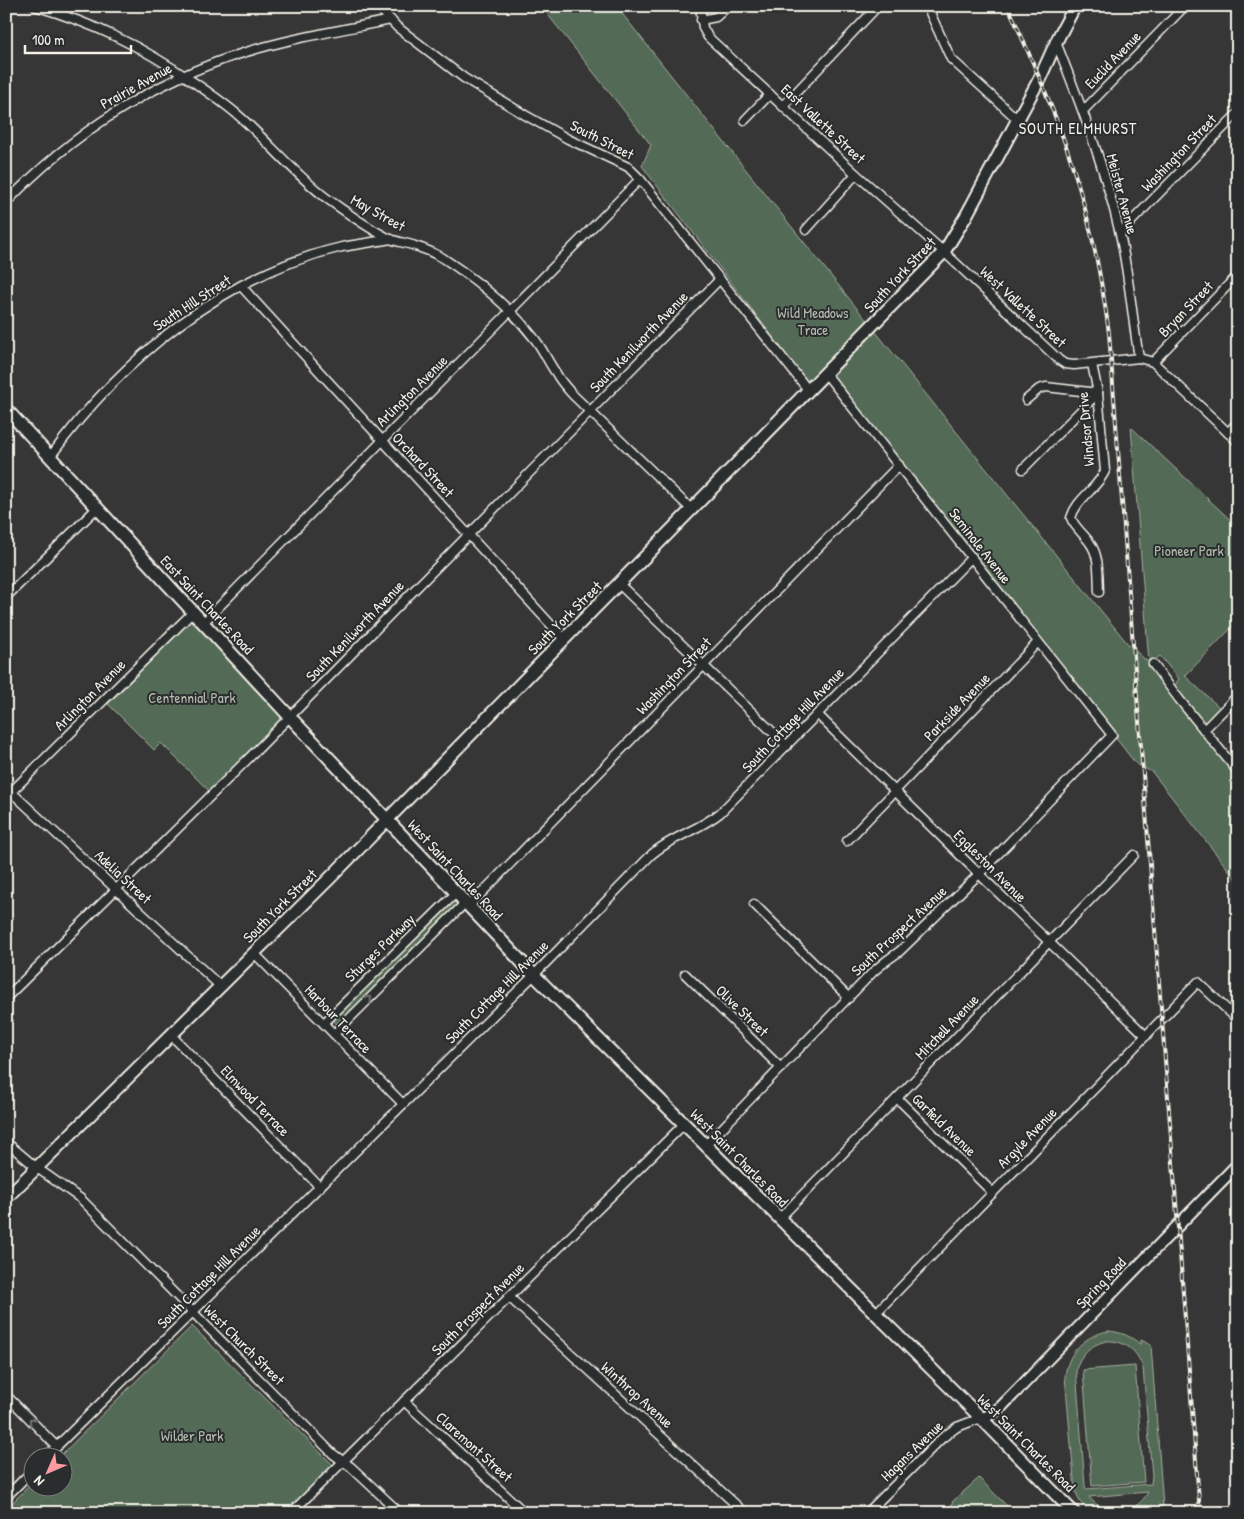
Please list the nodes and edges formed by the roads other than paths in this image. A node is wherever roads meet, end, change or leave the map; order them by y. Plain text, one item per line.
1 (36, 6) edge
2 (378, 6) edge
3 (700, 6) edge
4 (728, 6) edge
5 (878, 6) edge
6 (927, 6) edge
7 (1075, 6) edge
8 (1184, 6) edge
9 (392, 20) junction
10 (701, 20) junction
11 (1056, 42) junction
12 (184, 75) junction
13 (770, 94) junction
14 (783, 106) junction
15 (1083, 111) junction
16 (1238, 113) edge
17 (1017, 119) junction
18 (746, 120) dead end
19 (856, 174) junction
20 (640, 178) junction
21 (6, 203) edge
22 (806, 230) dead end
23 (1120, 233) junction
24 (391, 239) junction
25 (944, 252) junction
26 (1238, 275) edge
27 (720, 279) junction
28 (241, 286) junction
29 (509, 311) junction
30 (1139, 358) junction
31 (1153, 362) junction
32 (1092, 364) junction
33 (826, 374) junction
34 (809, 391) junction
35 (1098, 393) junction
36 (1026, 400) dead end
37 (6, 410) edge
38 (589, 412) junction
39 (1238, 422) edge
40 (1228, 433) junction
41 (382, 441) junction
42 (1238, 442) edge
43 (50, 457) junction
44 (899, 465) junction
45 (1024, 469) dead end
46 (97, 508) junction
47 (692, 510) junction
48 (468, 535) junction
49 (972, 557) junction
50 (619, 584) junction
51 (1100, 592) dead end
52 (6, 597) edge
53 (193, 612) junction
54 (203, 623) junction
55 (564, 639) junction
56 (1038, 642) junction
57 (1153, 664) dead end
58 (703, 665) junction
59 (1238, 695) edge
60 (817, 714) junction
61 (290, 717) junction
62 (1204, 730) junction
63 (1112, 735) joint
64 (787, 746) junction
65 (1238, 772) edge
66 (895, 791) junction
67 (8, 792) edge
68 (387, 819) junction
69 (847, 841) dead end
70 (1134, 855) dead end
71 (979, 874) junction
72 (116, 890) junction
73 (456, 893) junction
74 (754, 904) dead end
75 (467, 905) junction
76 (1049, 943) junction
77 (254, 953) junction
78 (685, 974) dead end
79 (534, 975) junction
80 (220, 986) junction
81 (6, 998) edge
82 (849, 998) junction
83 (1238, 1020) edge
84 (324, 1023) junction
85 (334, 1034) junction
86 (171, 1035) junction
87 (1146, 1036) junction
88 (781, 1068) junction
89 (897, 1098) junction
90 (403, 1104) junction
91 (684, 1124) junction
92 (6, 1142) edge
93 (705, 1146) junction
94 (1238, 1164) edge
95 (38, 1168) junction
96 (320, 1187) junction
97 (993, 1193) junction
98 (6, 1198) edge
99 (780, 1219) junction
100 (509, 1297) junction
101 (192, 1313) junction
102 (875, 1314) junction
103 (6, 1395) edge
104 (404, 1402) junction
105 (981, 1418) junction
106 (57, 1446) edge
107 (59, 1446) edge
108 (343, 1461) junction
109 (22, 1481) edge
110 (6, 1497) edge
111 (291, 1513) edge
112 (400, 1513) edge
113 (525, 1513) edge
114 (745, 1513) edge
115 (867, 1513) edge
116 (1074, 1513) edge

1 - 12 street, May Street
2 - 9 street, South Street
3 - 10 street, East Vallette Street
4 - 10 street
5 - 14 street
6 - 17 street
7 - 11 main road, South York Street
8 - 15 street, Euclid Avenue
9 - 12 street, Prairie Avenue
9 - 20 street, South Street
10 - 13 street, East Vallette Street
11 - 15 street, Meister Avenue
11 - 17 main road, South York Street
12 - 21 street, Prairie Avenue
12 - 24 street, May Street
13 - 14 street, East Vallette Street
13 - 18 street
14 - 19 street, East Vallette Street
15 - 23 street, Meister Avenue
16 - 23 street, Washington Street
17 - 25 main road, South York Street
19 - 22 street
19 - 25 street, East Vallette Street
20 - 27 street, South Street
20 - 29 street, Arlington Avenue
23 - 30 street, Meister Avenue
24 - 28 street, South Hill Street
24 - 29 street, May Street
25 - 32 street, West Vallette Street
25 - 33 main road, South York Street
26 - 31 street, Bryan Street
27 - 34 street, South Street
27 - 38 street, South Kenilworth Avenue
28 - 41 street, Orchard Street
28 - 43 street, South Hill Street
29 - 38 street, May Street
29 - 41 street, Arlington Avenue
30 - 31 street, West Vallette Street
30 - 32 street, West Vallette Street
31 - 40 street, West Vallette Street
32 - 35 street, Windsor Drive
33 - 34 main road, South York Street
33 - 44 street, Seminole Avenue
34 - 47 main road, South York Street
35 - 36 street
35 - 45 street
35 - 51 street, Windsor Drive
37 - 43 main road, East Saint Charles Road
38 - 47 street, May Street
38 - 48 street, South Kenilworth Avenue
39 - 40 street
40 - 42 street, West Vallette Street
41 - 48 street, Orchard Street
41 - 54 street, Arlington Avenue
43 - 46 main road, East Saint Charles Road
44 - 49 street, Seminole Avenue
44 - 58 street, Washington Street
46 - 52 street
46 - 53 main road, East Saint Charles Road
47 - 50 main road, South York Street
48 - 55 street, Orchard Street
48 - 61 street, South Kenilworth Avenue
49 - 56 street, Seminole Avenue
49 - 60 street, South Cottage Hill Avenue
50 - 55 main road, South York Street
50 - 58 street
53 - 54 main road, East Saint Charles Road
53 - 67 street, Arlington Avenue
54 - 61 main road, East Saint Charles Road
55 - 68 main road, South York Street
56 - 63 street, Seminole Avenue
56 - 66 street, Parkside Avenue
57 - 62 street
58 - 64 street
58 - 75 street, Washington Street
59 - 62 street
60 - 64 street, South Cottage Hill Avenue
60 - 66 street, Eggleston Avenue
61 - 68 main road, East Saint Charles Road
61 - 72 street, South Kenilworth Avenue
62 - 65 street
63 - 71 street, South Prospect Avenue
64 - 79 street, South Cottage Hill Avenue
66 - 69 street, Parkside Avenue
66 - 71 street, Eggleston Avenue
67 - 72 street, Adelia Street
68 - 73 main road, West Saint Charles Road
68 - 77 main road, South York Street
70 - 76 street, Mitchell Avenue
71 - 76 street, Eggleston Avenue
71 - 82 street, South Prospect Avenue
72 - 80 street, Adelia Street
72 - 81 street, South Kenilworth Avenue
73 - 75 main road, West Saint Charles Road
73 - 84 street, Sturges Parkway
74 - 82 street
75 - 79 main road, West Saint Charles Road
85 -> 75 street, Sturges Parkway
76 - 87 street, Eggleston Avenue
76 - 89 street, Mitchell Avenue
77 - 80 main road, South York Street
77 - 84 street, Harbour Terrace
78 - 88 street, Olive Street
79 - 90 street, South Cottage Hill Avenue
79 - 91 main road, West Saint Charles Road
80 - 86 main road, South York Street
82 - 88 street, South Prospect Avenue
83 - 87 street, Argyle Avenue
84 - 85 street, Harbour Terrace
85 - 90 street, Harbour Terrace
86 - 95 main road, South York Street
86 - 96 street, Elmwood Terrace
87 - 97 street, Argyle Avenue
88 - 93 street, South Prospect Avenue
89 - 97 street, Garfield Avenue
89 - 99 street, Mitchell Avenue
90 - 96 street, South Cottage Hill Avenue
91 - 93 main road, West Saint Charles Road
91 - 100 street, South Prospect Avenue
92 - 95 street, West Church Street
93 - 99 main road, West Saint Charles Road
94 - 105 street, Spring Road
95 - 98 main road, South York Street
95 - 101 street, West Church Street
96 - 101 street, South Cottage Hill Avenue
97 - 102 street, Argyle Avenue
99 - 102 main road, West Saint Charles Road
100 - 104 street, South Prospect Avenue
100 - 114 street, Winthrop Avenue
101 - 107 street, South Cottage Hill Avenue
101 - 108 street, West Church Street
102 - 105 main road, West Saint Charles Road
106 -> 103 street
104 - 108 street, South Prospect Avenue
104 - 113 street, Claremont Street
105 - 115 street, Hagans Avenue
105 - 116 main road, West Saint Charles Road
108 - 111 street, South Prospect Avenue
108 - 112 street, West Church Street
109 - 110 street

